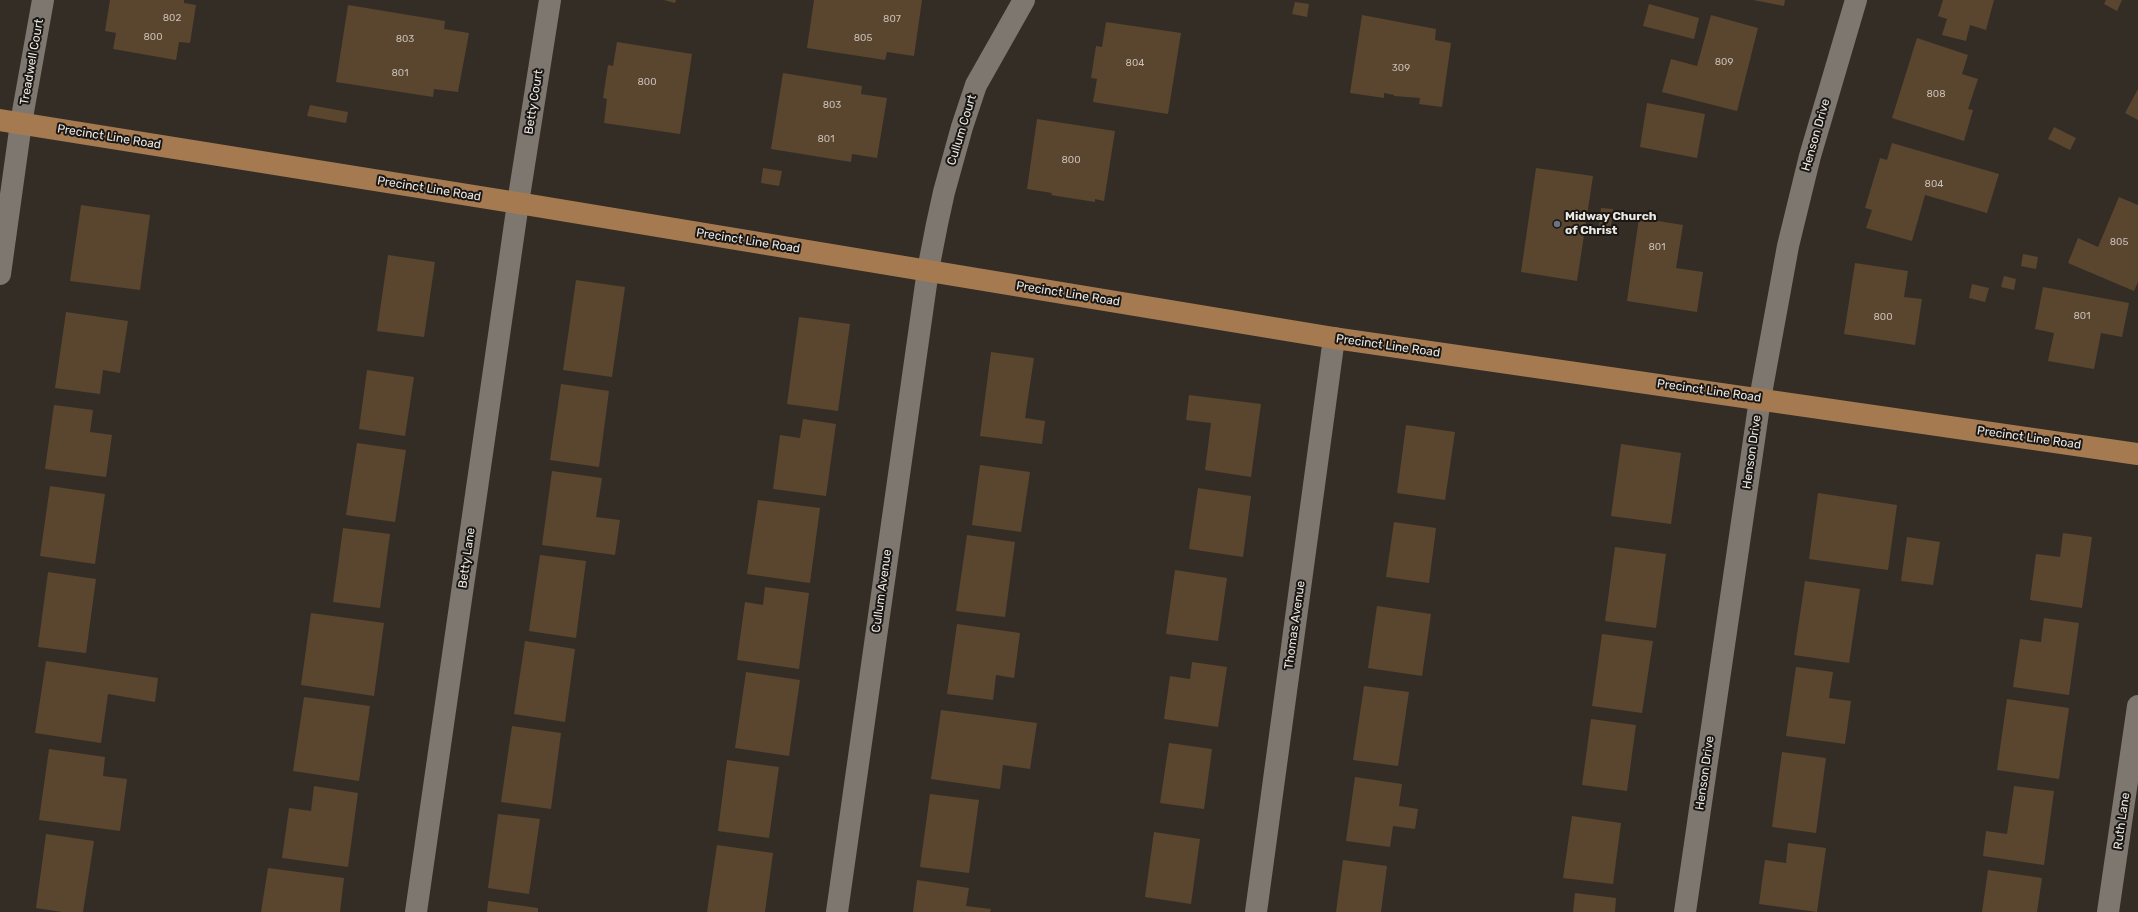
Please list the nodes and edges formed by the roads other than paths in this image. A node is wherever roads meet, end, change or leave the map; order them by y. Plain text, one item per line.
1 (42, 0) edge
2 (550, 0) edge
3 (1024, 0) edge
4 (1856, 0) edge
5 (0, 120) edge
6 (21, 123) junction
7 (518, 203) junction
8 (928, 270) junction
9 (0, 274) edge
10 (1334, 338) junction
11 (1760, 399) junction
12 (2138, 454) edge
13 (2138, 706) edge
14 (416, 912) edge
15 (837, 912) edge
16 (1256, 912) edge
17 (1685, 912) edge
18 (2108, 912) edge

1 - 6 street, Treadwell Court
2 - 7 street, Betty Court
3 - 8 street, Cullum Court
4 - 11 street, Henson Drive
5 - 6 main road, Precinct Line Road
6 - 7 main road, Precinct Line Road
6 - 9 street, Treadwell Court
7 - 8 main road, Precinct Line Road
7 - 14 street, Betty Lane
8 - 10 main road, Precinct Line Road
8 - 15 street, Cullum Avenue
10 - 11 main road, Precinct Line Road
10 - 16 street, Thomas Avenue
11 - 12 main road, Precinct Line Road
11 - 17 street, Henson Drive
13 - 18 street, Ruth Lane

